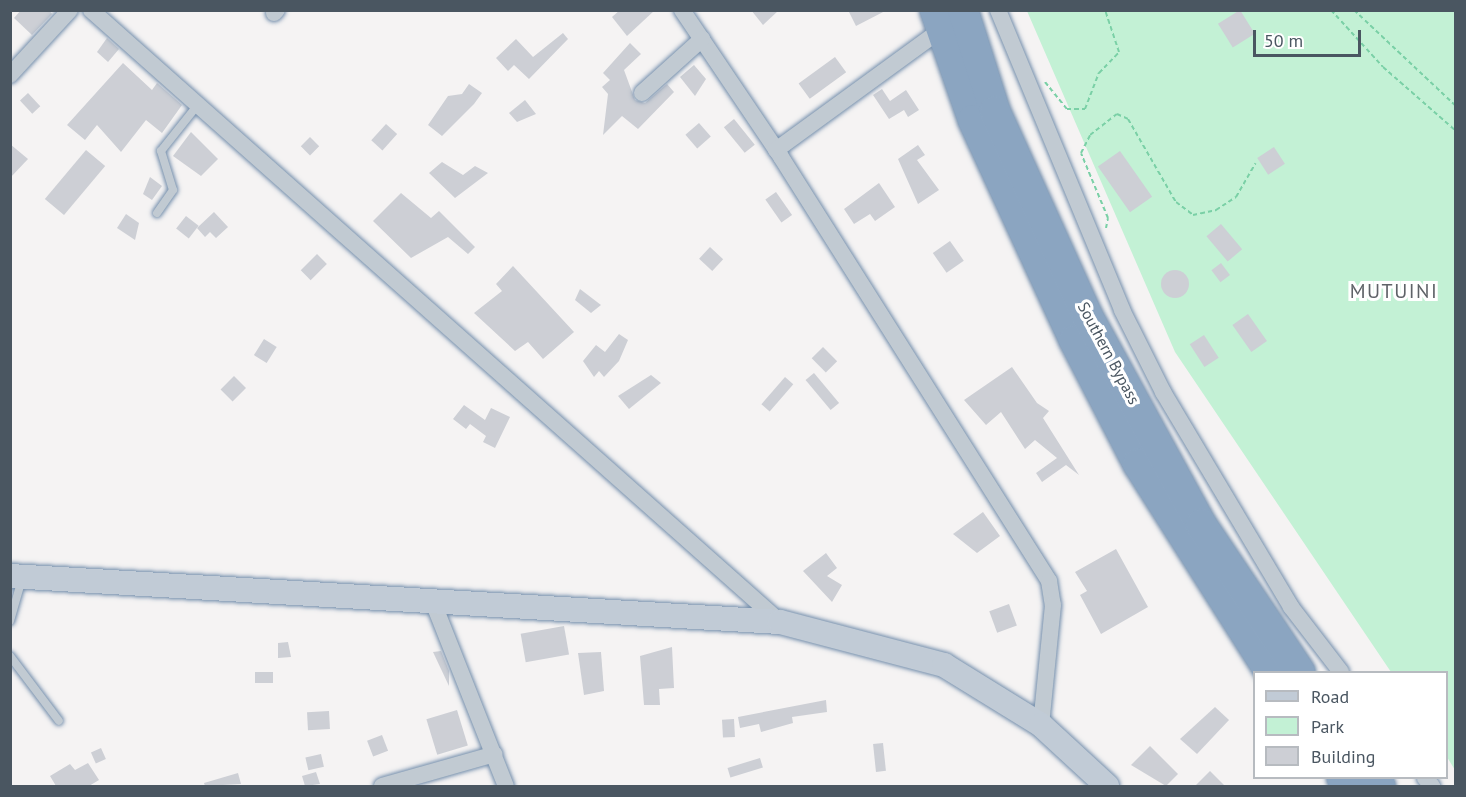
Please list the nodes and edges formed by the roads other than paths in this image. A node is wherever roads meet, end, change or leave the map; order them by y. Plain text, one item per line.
1 (70, 10) edge
2 (91, 10) edge
3 (682, 10) edge
4 (998, 10) edge
5 (946, 17) edge
6 (702, 39) junction
7 (10, 75) edge
8 (642, 93) dead end
9 (196, 107) junction
10 (776, 150) junction
11 (158, 213) dead end
12 (17, 576) edge
13 (433, 602) junction
14 (10, 621) edge
15 (780, 622) junction
16 (10, 656) edge
17 (1269, 671) edge
18 (1299, 671) edge
19 (1340, 671) edge
20 (59, 721) dead end
21 (1041, 725) junction
22 (495, 754) junction
23 (382, 786) edge
24 (506, 786) edge
25 (1107, 786) edge

1 - 7 street
2 - 9 street
3 - 6 street
4 - 19 street
5 - 10 street
5 - 17 highway, Southern Bypass
5 - 18 highway, Southern Bypass
6 - 8 street
6 - 10 street
9 - 11 lane
9 - 15 street
10 - 21 street
12 - 13 main road
12 - 14 lane
13 - 15 main road
13 - 22 street
15 - 21 main road
16 - 20 lane
21 - 25 main road
22 - 23 street
22 - 24 street

